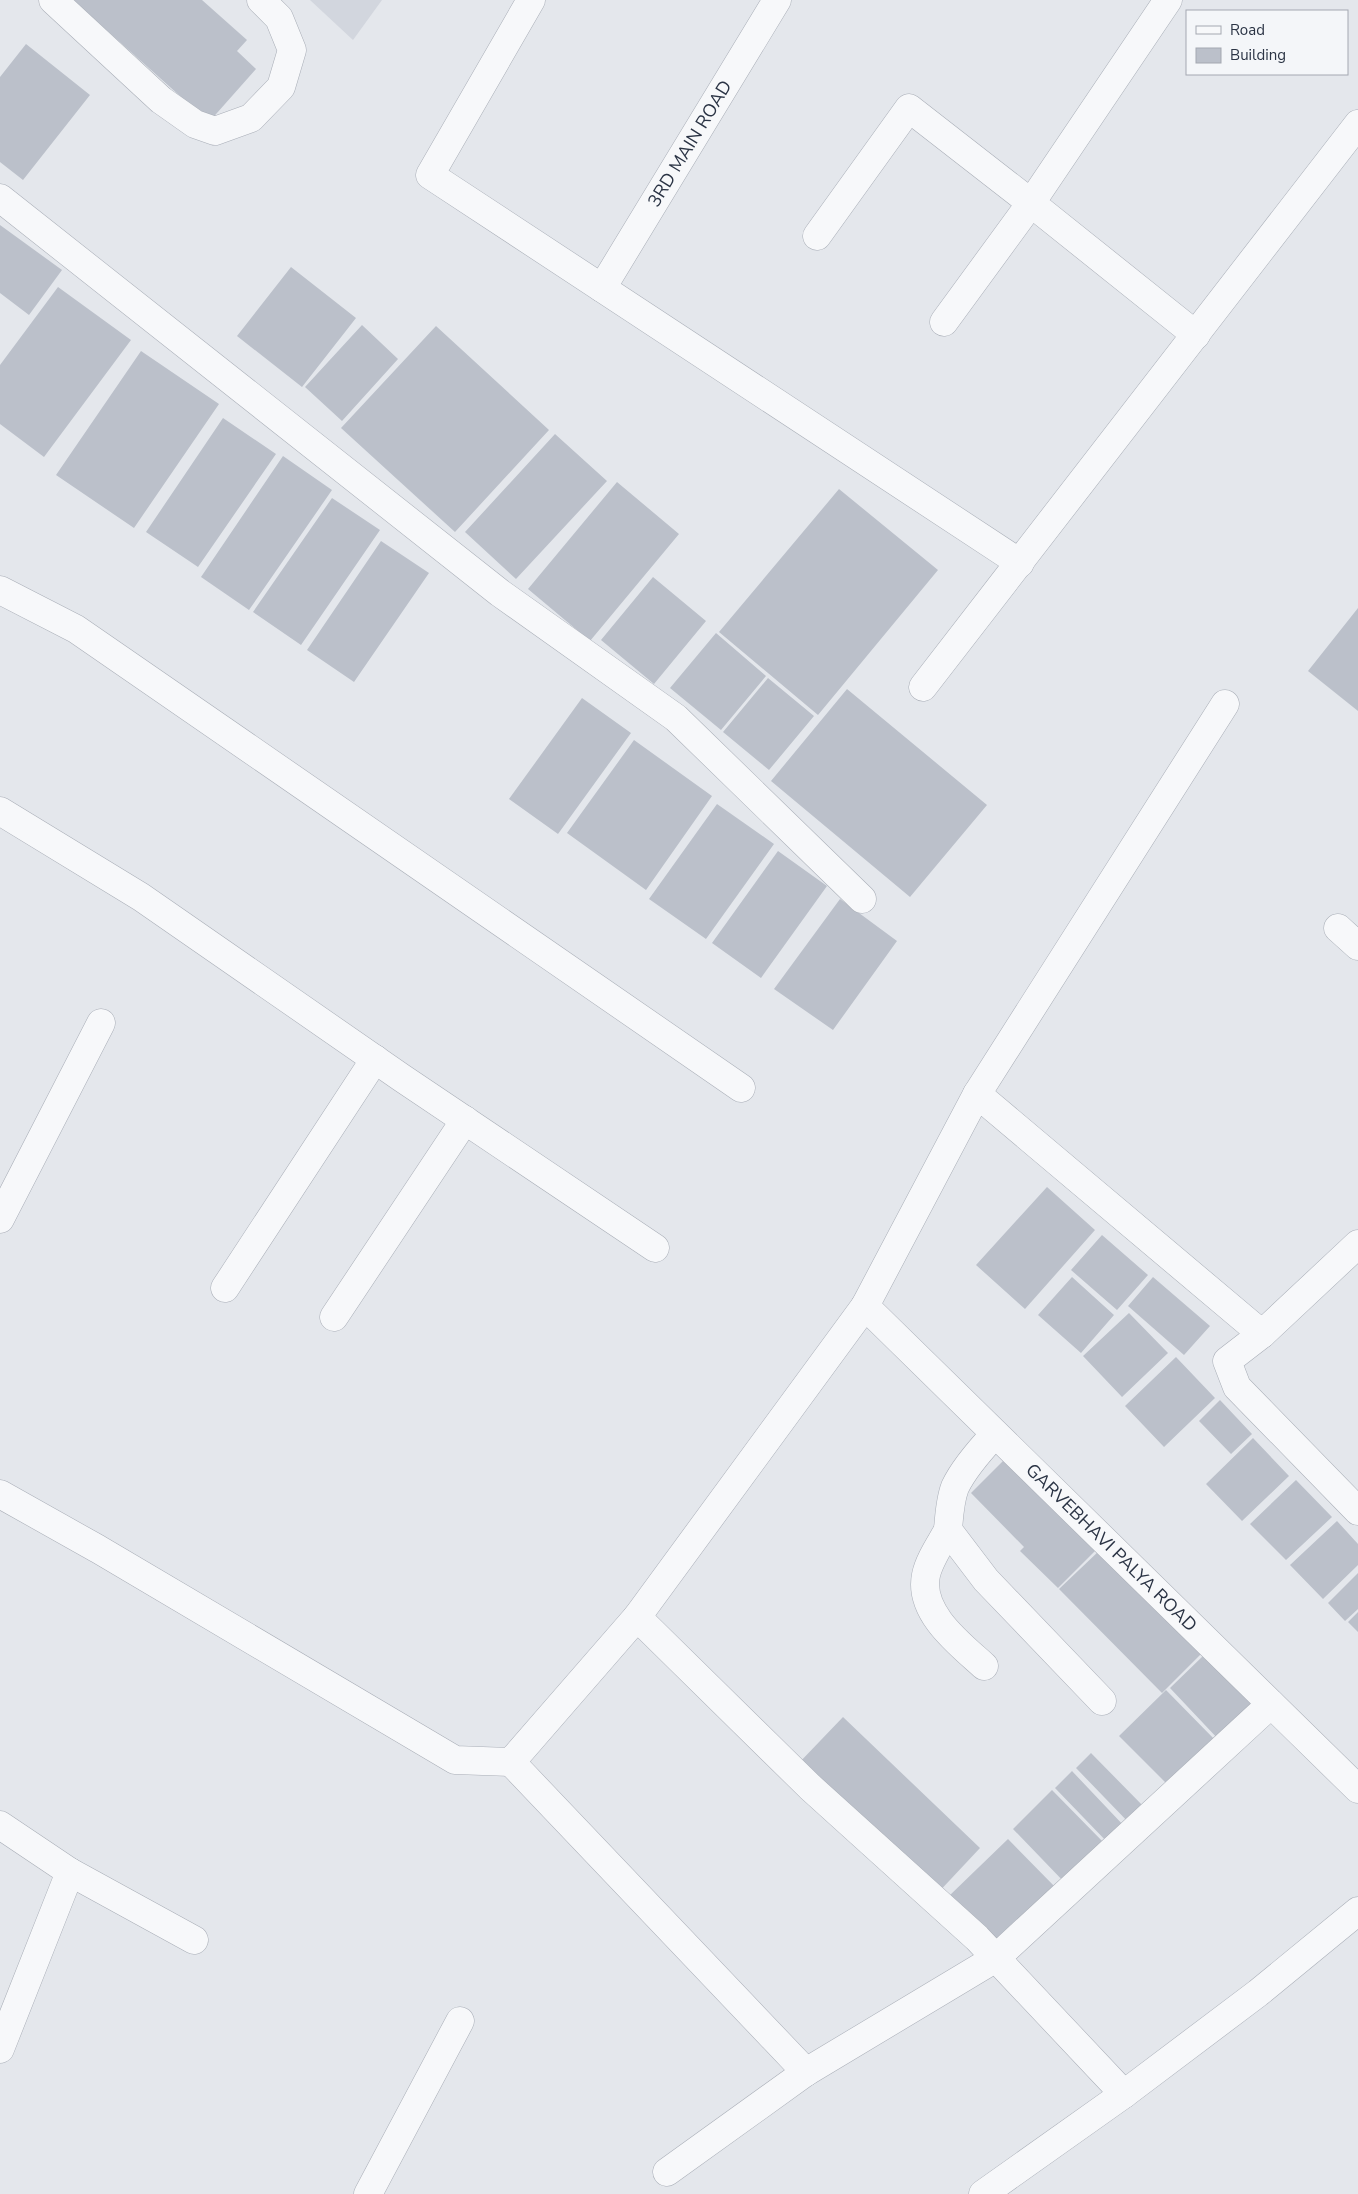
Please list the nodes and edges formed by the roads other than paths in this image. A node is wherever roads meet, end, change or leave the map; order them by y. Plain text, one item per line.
1 (53, 0) edge
2 (261, 0) edge
3 (531, 0) edge
4 (777, 0) edge
5 (1168, 0) edge
6 (1358, 124) edge
7 (0, 198) edge
8 (1031, 203) junction
9 (817, 236) dead end
10 (602, 288) junction
11 (944, 322) dead end
12 (1196, 334) junction
13 (1020, 564) junction
14 (0, 590) edge
15 (923, 687) dead end
16 (1225, 704) dead end
17 (0, 812) edge
18 (862, 899) dead end
19 (1338, 928) dead end
20 (1358, 946) edge
21 (101, 1023) dead end
22 (375, 1059) junction
23 (741, 1088) dead end
24 (977, 1094) junction
25 (465, 1120) junction
26 (0, 1219) edge
27 (1358, 1244) edge
28 (655, 1248) dead end
29 (225, 1288) dead end
30 (865, 1306) junction
31 (334, 1317) dead end
32 (1262, 1334) junction
33 (995, 1434) junction
34 (0, 1494) edge
35 (1358, 1511) edge
36 (948, 1530) junction
37 (637, 1617) junction
38 (984, 1666) dead end
39 (1102, 1701) dead end
40 (1271, 1704) junction
41 (511, 1762) junction
42 (1358, 1789) edge
43 (0, 1825) edge
44 (70, 1872) junction
45 (1358, 1911) edge
46 (194, 1940) dead end
47 (996, 1958) junction
48 (460, 2021) dead end
49 (0, 2049) edge
50 (806, 2072) junction
51 (1124, 2094) junction
52 (667, 2172) dead end
53 (368, 2194) edge
54 (983, 2194) edge

1 - 2 street
3 - 10 street
4 - 10 street, 3RD MAIN ROAD
5 - 8 street
6 - 12 street
7 - 18 street
8 - 9 street
8 - 11 street
8 - 12 street
10 - 13 street
12 - 13 street
13 - 15 street
14 - 23 street
16 - 24 street
17 - 22 street
19 - 20 street
21 - 26 street
22 - 25 street
22 - 29 street
24 - 30 street
24 - 32 street
25 - 28 street
25 - 31 street
27 - 32 street
30 - 33 street, GARVEBHAVI PALYA ROAD
30 - 37 street
32 - 35 street
33 - 36 street
33 - 40 street, GARVEBHAVI PALYA ROAD
34 - 41 street
36 - 38 street
36 - 39 street
37 - 41 street
37 - 47 street
40 - 42 street, GARVEBHAVI PALYA ROAD
40 - 47 street
41 - 50 street
43 - 44 street
44 - 46 street
44 - 49 street
45 - 51 street
47 - 50 street
47 - 51 street
48 - 53 street
50 - 52 street
51 - 54 street

